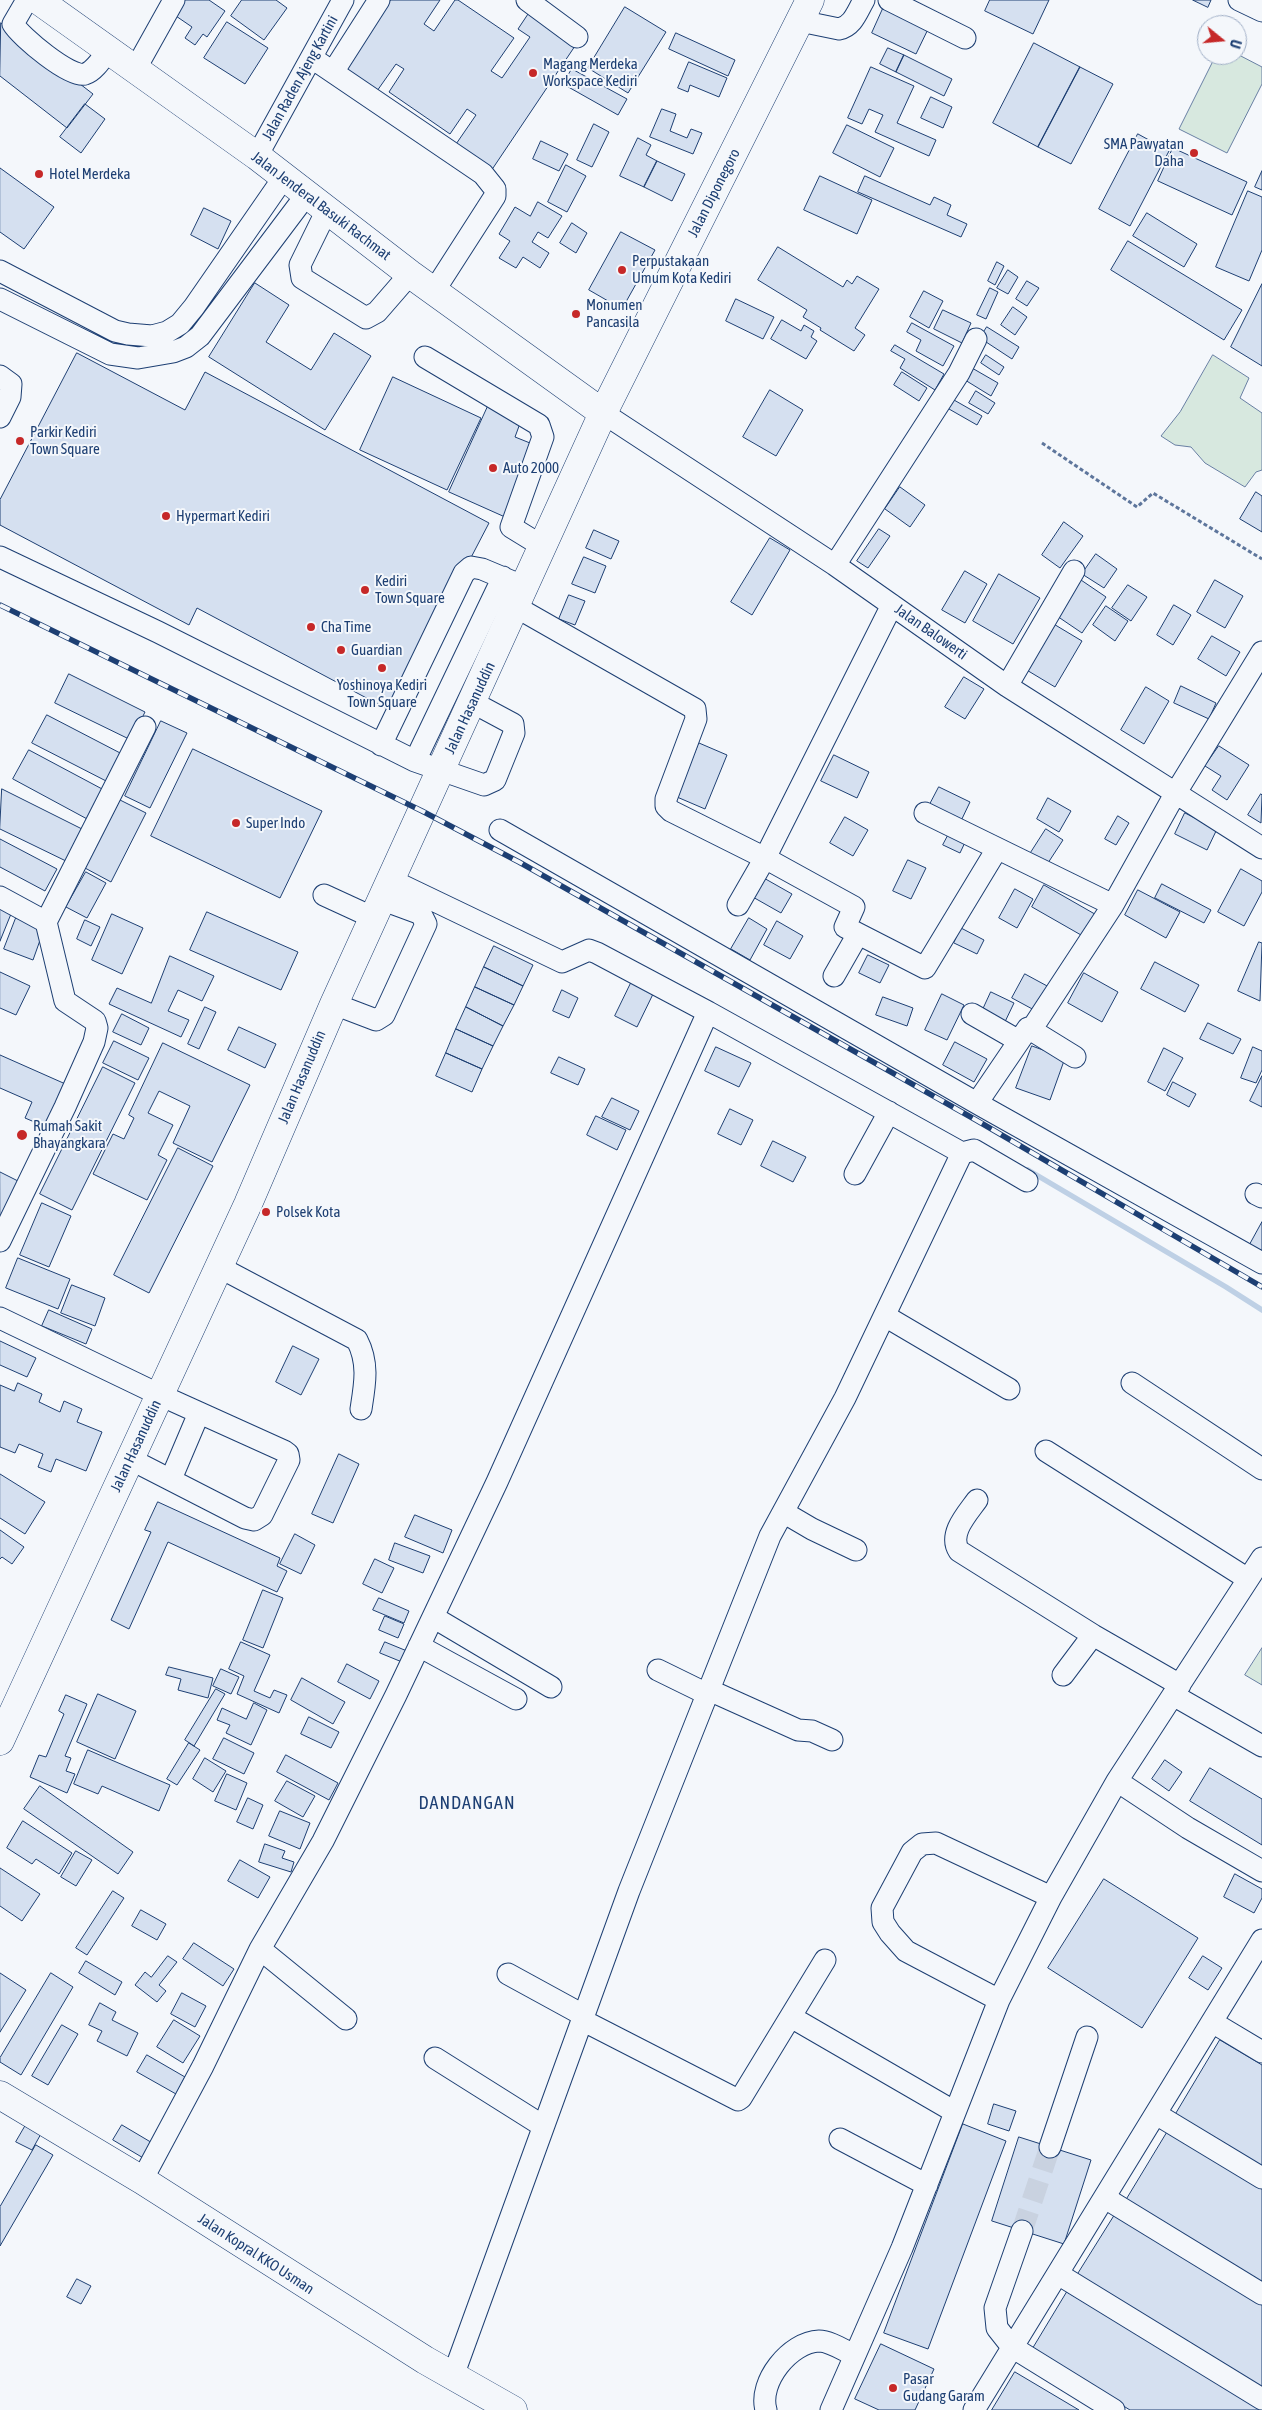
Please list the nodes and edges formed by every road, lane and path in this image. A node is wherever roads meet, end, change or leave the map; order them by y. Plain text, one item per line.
1 (174, 0) edge
2 (342, 0) edge
3 (379, 0) edge
4 (527, 0) edge
5 (864, 0) edge
6 (889, 0) edge
7 (1239, 0) edge
8 (41, 2) edge
9 (805, 11) edge
10 (1262, 11) edge
11 (7, 21) edge
12 (577, 37) dead end
13 (965, 38) dead end
14 (110, 50) junction
15 (312, 58) junction
16 (136, 68) junction
17 (333, 72) junction
18 (257, 156) junction
19 (284, 177) junction
20 (317, 202) junction
21 (0, 271) edge
22 (410, 274) junction
23 (434, 291) junction
24 (0, 299) edge
25 (66, 306) junction
26 (56, 328) junction
27 (115, 331) junction
28 (976, 339) dead end
29 (110, 354) junction
30 (425, 357) dead end
31 (0, 376) edge
32 (603, 412) junction
33 (0, 418) edge
34 (1042, 443) dead end
35 (542, 546) junction
36 (0, 557) edge
37 (1262, 559) edge
38 (834, 564) junction
39 (1074, 571) dead end
40 (515, 590) junction
41 (892, 604) junction
42 (1262, 652) edge
43 (1008, 686) junction
44 (472, 702) junction
45 (145, 727) dead end
46 (381, 744) junction
47 (415, 761) junction
48 (441, 772) junction
49 (1175, 794) junction
50 (924, 812) dead end
51 (500, 830) dead end
52 (1262, 848) edge
53 (997, 849) junction
54 (765, 858) junction
55 (324, 895) dead end
56 (0, 898) edge
57 (383, 899) junction
58 (738, 905) dead end
59 (1113, 905) junction
60 (46, 922) junction
61 (858, 934) junction
62 (834, 976) dead end
63 (334, 1004) junction
64 (708, 1012) junction
65 (972, 1014) dead end
66 (1025, 1036) junction
67 (1075, 1057) dead end
68 (977, 1103) junction
69 (889, 1112) junction
70 (962, 1153) junction
71 (855, 1174) dead end
72 (1027, 1181) dead end
73 (0, 1241) edge
74 (1262, 1262) edge
75 (219, 1267) junction
76 (885, 1316) junction
77 (0, 1318) edge
78 (1132, 1383) dead end
79 (1009, 1389) dead end
80 (160, 1395) junction
81 (361, 1409) dead end
82 (199, 1413) junction
83 (1046, 1451) dead end
84 (130, 1459) junction
85 (1262, 1469) edge
86 (171, 1479) junction
87 (977, 1500) dead end
88 (783, 1512) junction
89 (856, 1550) dead end
90 (1262, 1558) edge
91 (1248, 1580) junction
92 (433, 1617) junction
93 (1093, 1635) junction
94 (419, 1646) junction
95 (658, 1670) dead end
96 (1063, 1675) dead end
97 (551, 1687) dead end
98 (1177, 1690) junction
99 (708, 1692) junction
100 (516, 1699) dead end
101 (832, 1740) dead end
102 (0, 1741) edge
103 (1262, 1746) edge
104 (1117, 1781) junction
105 (1262, 1871) edge
106 (1051, 1897) junction
107 (260, 1949) junction
108 (1259, 1951) edge
109 (825, 1960) dead end
110 (508, 1974) dead end
111 (999, 2000) junction
112 (791, 2017) junction
113 (582, 2018) junction
114 (346, 2020) dead end
115 (1212, 2022) junction
116 (1086, 2037) dead end
117 (1262, 2052) edge
118 (435, 2058) dead end
119 (0, 2095) edge
120 (955, 2112) junction
121 (1156, 2114) junction
122 (543, 2126) junction
123 (840, 2139) dead end
124 (1050, 2147) tunnel mouth
125 (1262, 2178) edge
126 (142, 2180) junction
127 (927, 2185) junction
128 (1106, 2198) junction
129 (1022, 2231) tunnel mouth
130 (1058, 2274) junction
131 (1262, 2294) edge
132 (1012, 2347) junction
133 (854, 2355) junction
134 (452, 2376) junction
135 (1262, 2399) edge
136 (513, 2410) edge
137 (766, 2410) edge
138 (831, 2410) edge
139 (974, 2410) edge
140 (1114, 2410) edge

1 - 16 street
2 - 15 street, Jalan Raden Ajeng Kartini
3 - 17 street
4 - 12 street
5 - 9 street
6 - 13 street
7 - 10 street
8 - 11 street
8 - 14 main road, Jalan Jenderal Basuki Rachmat
9 - 32 main road, Jalan Diponegoro
11 - 14 street
14 - 16 main road, Jalan Jenderal Basuki Rachmat
15 - 17 street
15 - 18 street, Jalan Raden Ajeng Kartini
16 - 18 main road, Jalan Jenderal Basuki Rachmat
17 - 23 street
18 - 19 main road, Jalan Jenderal Basuki Rachmat
19 - 20 main road, Jalan Jenderal Basuki Rachmat
19 - 27 street
20 - 22 main road, Jalan Jenderal Basuki Rachmat
20 - 22 street
20 - 29 street
21 - 25 street
22 - 23 main road, Jalan Jenderal Basuki Rachmat
23 - 32 main road, Jalan Jenderal Basuki Rachmat
24 - 26 street
25 - 26 street
25 - 27 street
26 - 29 street
27 - 29 street
28 - 38 street
30 - 35 street
31 - 33 street
32 - 35 main road, Jalan Hasanuddin
32 - 38 street, Jalan Balowerti
34 - 37 path
35 - 40 main road, Jalan Hasanuddin
36 - 46 street
38 - 41 street, Jalan Balowerti
39 - 43 street
40 - 44 main road, Jalan Hasanuddin
40 - 46 street
40 - 47 street
40 - 54 street
41 - 43 street, Jalan Balowerti
41 - 54 street
42 - 49 street
43 - 49 street, Jalan Balowerti
44 - 48 main road, Jalan Hasanuddin
44 - 48 street
45 - 60 street
46 - 47 street
47 - 48 street
48 - 57 main road, Jalan Hasanuddin
49 - 52 street, Jalan Balowerti
49 - 59 street
50 - 53 street
51 - 68 street
53 - 59 street
53 - 61 street
54 - 58 street
54 - 61 street
55 - 57 street
56 - 60 street
57 - 63 main road, Jalan Hasanuddin
57 - 63 street
57 - 64 street
59 - 66 street
60 - 73 street
61 - 62 street
63 - 75 main road, Jalan Hasanuddin
64 - 69 street
64 - 92 street
65 - 66 street
66 - 67 street
66 - 68 street
68 - 74 street
69 - 70 street
69 - 71 street
70 - 72 street
70 - 76 street
75 - 80 main road, Jalan Hasanuddin
75 - 81 street
76 - 79 street
76 - 88 street
77 - 80 street
78 - 85 street
80 - 82 street
80 - 84 main road, Jalan Hasanuddin
82 - 86 street
82 - 86 street
83 - 91 street
84 - 86 street
84 - 102 main road, Jalan Hasanuddin
87 - 93 street
88 - 89 street
88 - 99 street
90 - 91 street
91 - 98 street
92 - 94 street
92 - 97 street
93 - 96 street
93 - 98 street
94 - 100 street
94 - 107 street
95 - 99 street
98 - 103 street
98 - 104 street
99 - 101 street
99 - 113 street
104 - 105 street
104 - 106 street
106 - 111 street
106 - 111 street
107 - 114 street
107 - 126 street
108 - 115 street
109 - 112 street
110 - 113 street
111 - 120 street
112 - 113 street
112 - 120 street
113 - 122 street
115 - 117 street
115 - 121 street
116 - 124 street
118 - 122 street
119 - 126 main road, Jalan Kopral KKO Usman
120 - 127 street
121 - 125 street
121 - 128 street
122 - 134 street
123 - 127 street
126 - 134 main road, Jalan Kopral KKO Usman
127 - 133 street
128 - 130 street
128 - 131 street
129 - 132 street
130 - 132 street
130 - 135 street
132 - 139 street
132 - 140 street
133 - 137 street
133 - 138 street
134 - 136 main road, Jalan Kopral KKO Usman

